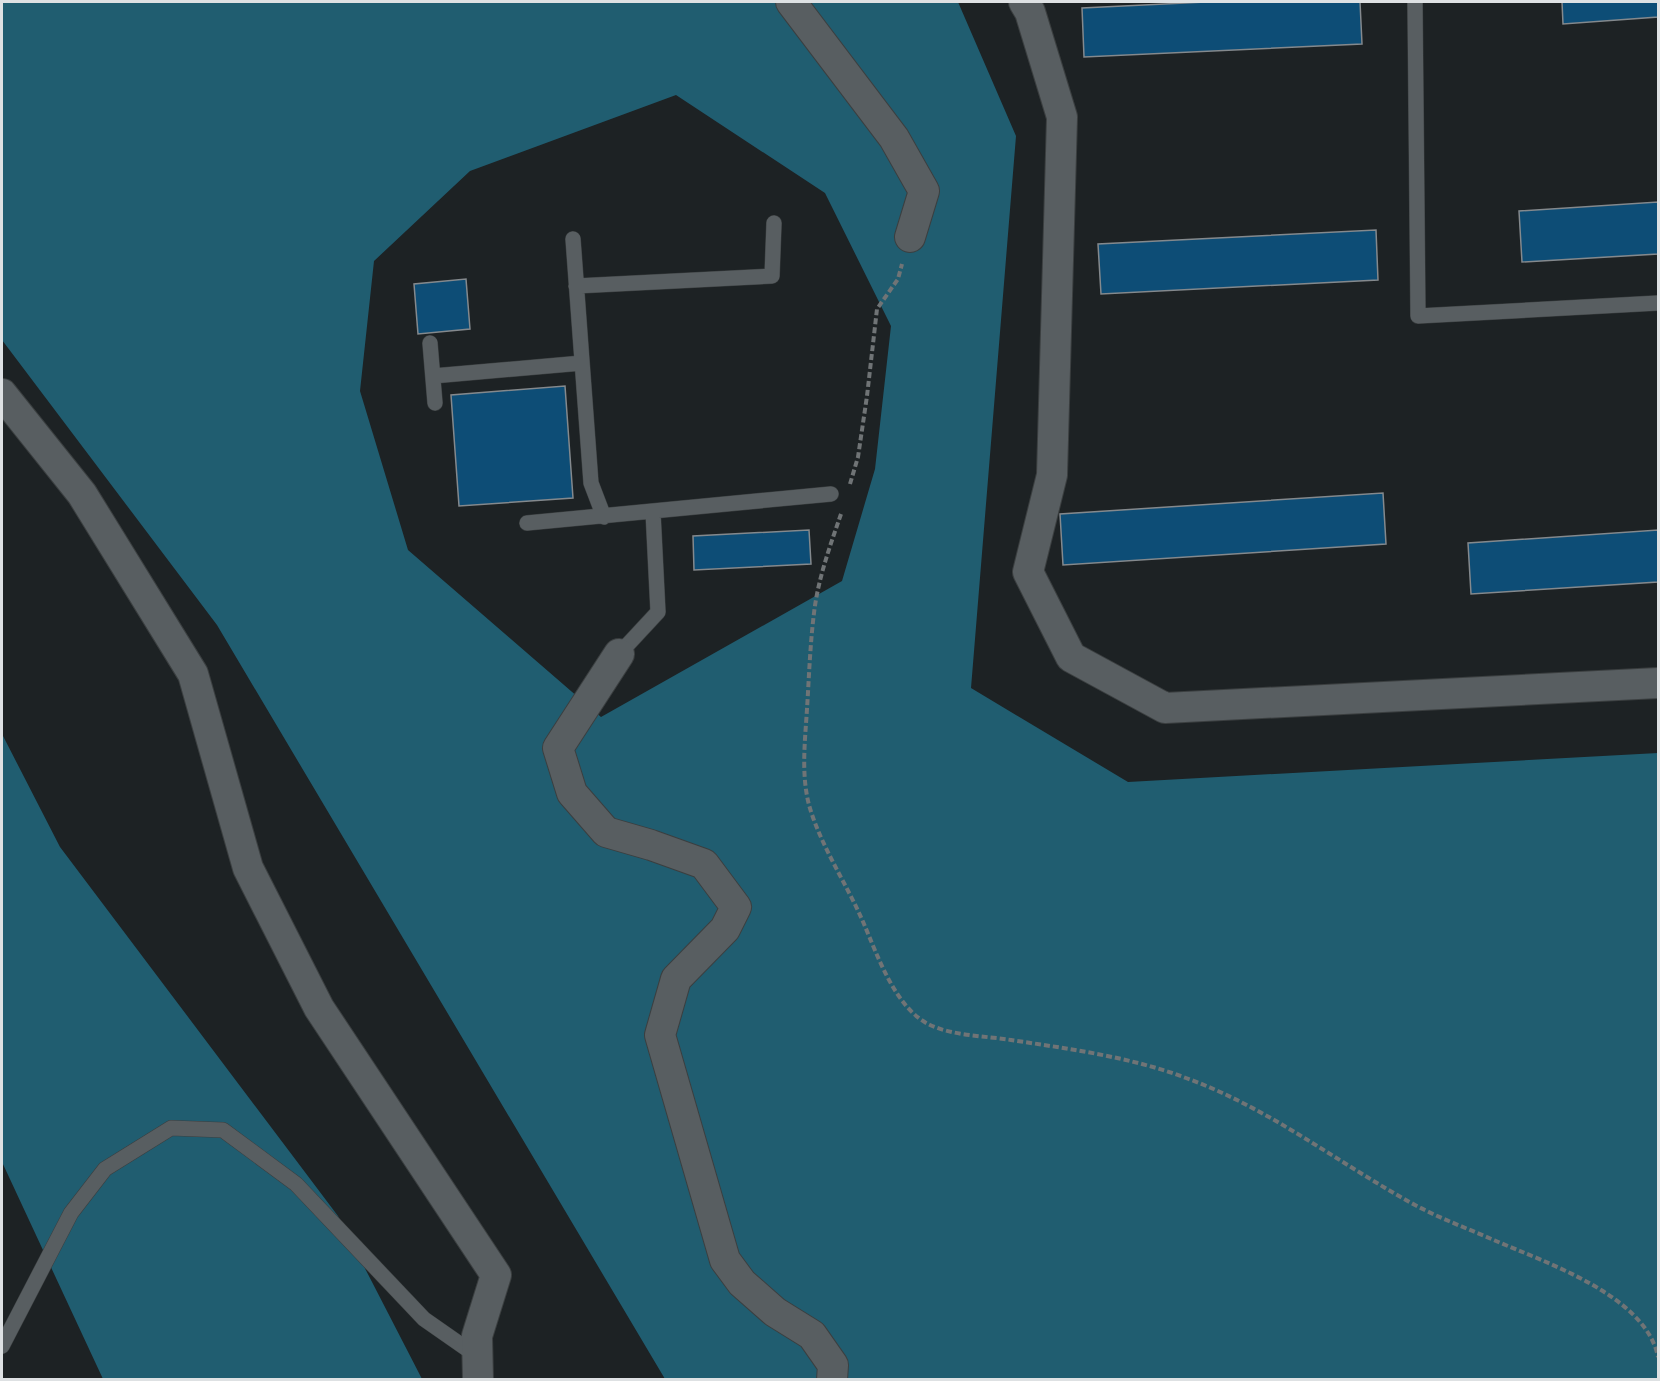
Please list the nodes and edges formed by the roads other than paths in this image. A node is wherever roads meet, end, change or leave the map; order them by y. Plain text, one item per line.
1 (791, 2) edge
2 (1024, 2) edge
3 (1415, 2) edge
4 (774, 223) dead end
5 (910, 237) road end
6 (573, 239) dead end
7 (576, 286) junction
8 (1659, 303) edge
9 (430, 343) dead end
10 (582, 363) junction
11 (432, 376) junction
12 (2, 394) edge
13 (435, 403) dead end
14 (831, 494) dead end
15 (653, 512) junction
16 (604, 517) junction
17 (526, 523) dead end
18 (619, 654) joint
19 (1659, 683) edge
20 (2, 1346) edge
21 (478, 1368) edge
22 (832, 1380) edge

1 - 5 street
2 - 19 street
3 - 8 lane
4 - 7 lane
6 - 7 lane
7 - 10 lane
9 - 11 lane
10 - 11 lane
10 - 16 lane
11 - 13 lane
12 - 21 street
14 - 15 lane
15 - 16 lane
15 - 18 lane
16 - 17 lane
18 - 22 street
20 - 21 lane

